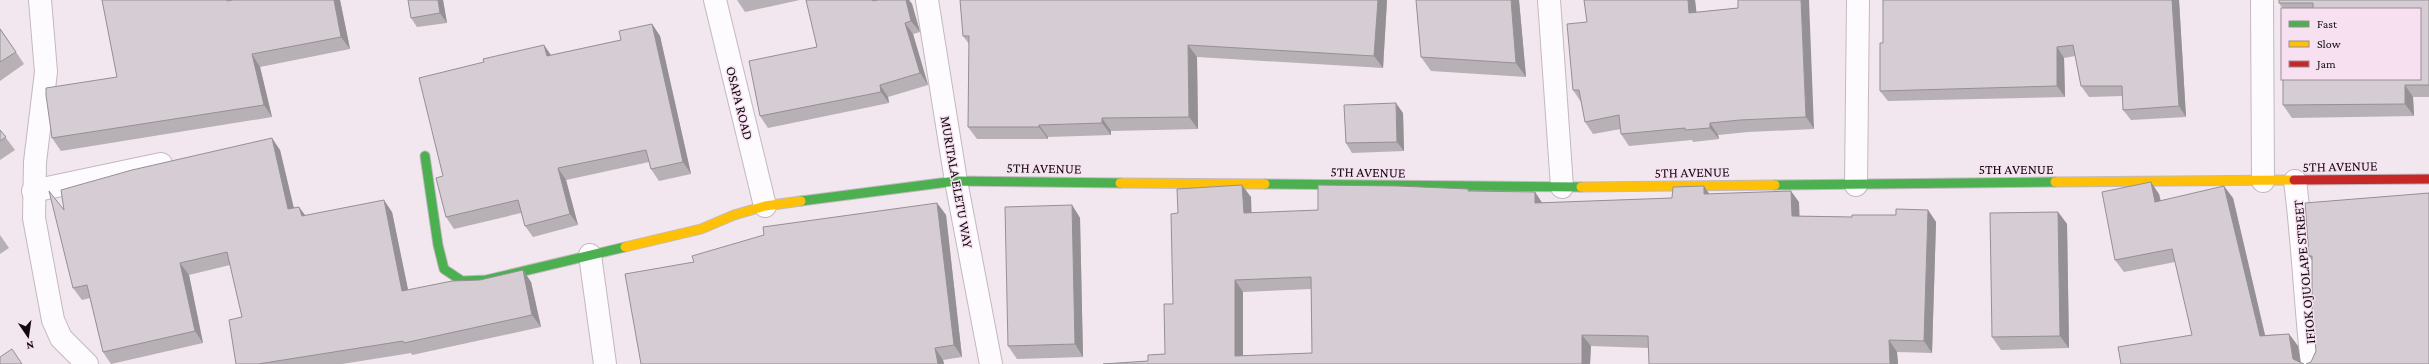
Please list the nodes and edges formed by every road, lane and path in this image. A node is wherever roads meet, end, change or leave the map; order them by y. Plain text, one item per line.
1 (40, 0) edge
2 (715, 0) edge
3 (927, 0) edge
4 (1549, 0) edge
5 (1858, 0) edge
6 (2262, 0) edge
7 (424, 156) dead end
8 (183, 160) edge
9 (2429, 179) edge
10 (956, 181) junction
11 (2263, 181) junction
12 (2295, 181) junction
13 (1856, 184) junction
14 (1562, 187) junction
15 (33, 191) junction
16 (765, 206) junction
17 (590, 255) junction
18 (87, 364) edge
19 (605, 364) edge
20 (991, 364) edge
21 (2312, 364) edge

1 - 15 street
2 - 16 street, OSAPA ROAD
3 - 10 street, MURITALA ELETU WAY
4 - 14 street
5 - 13 street
6 - 11 street
7 - 17 street, 5TH AVENUE
8 - 15 street
9 - 12 street, 5TH AVENUE
10 - 14 street, 5TH AVENUE
10 - 16 street, 5TH AVENUE
10 - 20 street, MURITALA ELETU WAY
11 - 12 street, 5TH AVENUE
11 - 13 street, 5TH AVENUE
12 - 21 street, IFIOK OJUOLAPE STREET
13 - 14 street, 5TH AVENUE
15 - 18 street
16 - 17 street, 5TH AVENUE
17 - 19 street

